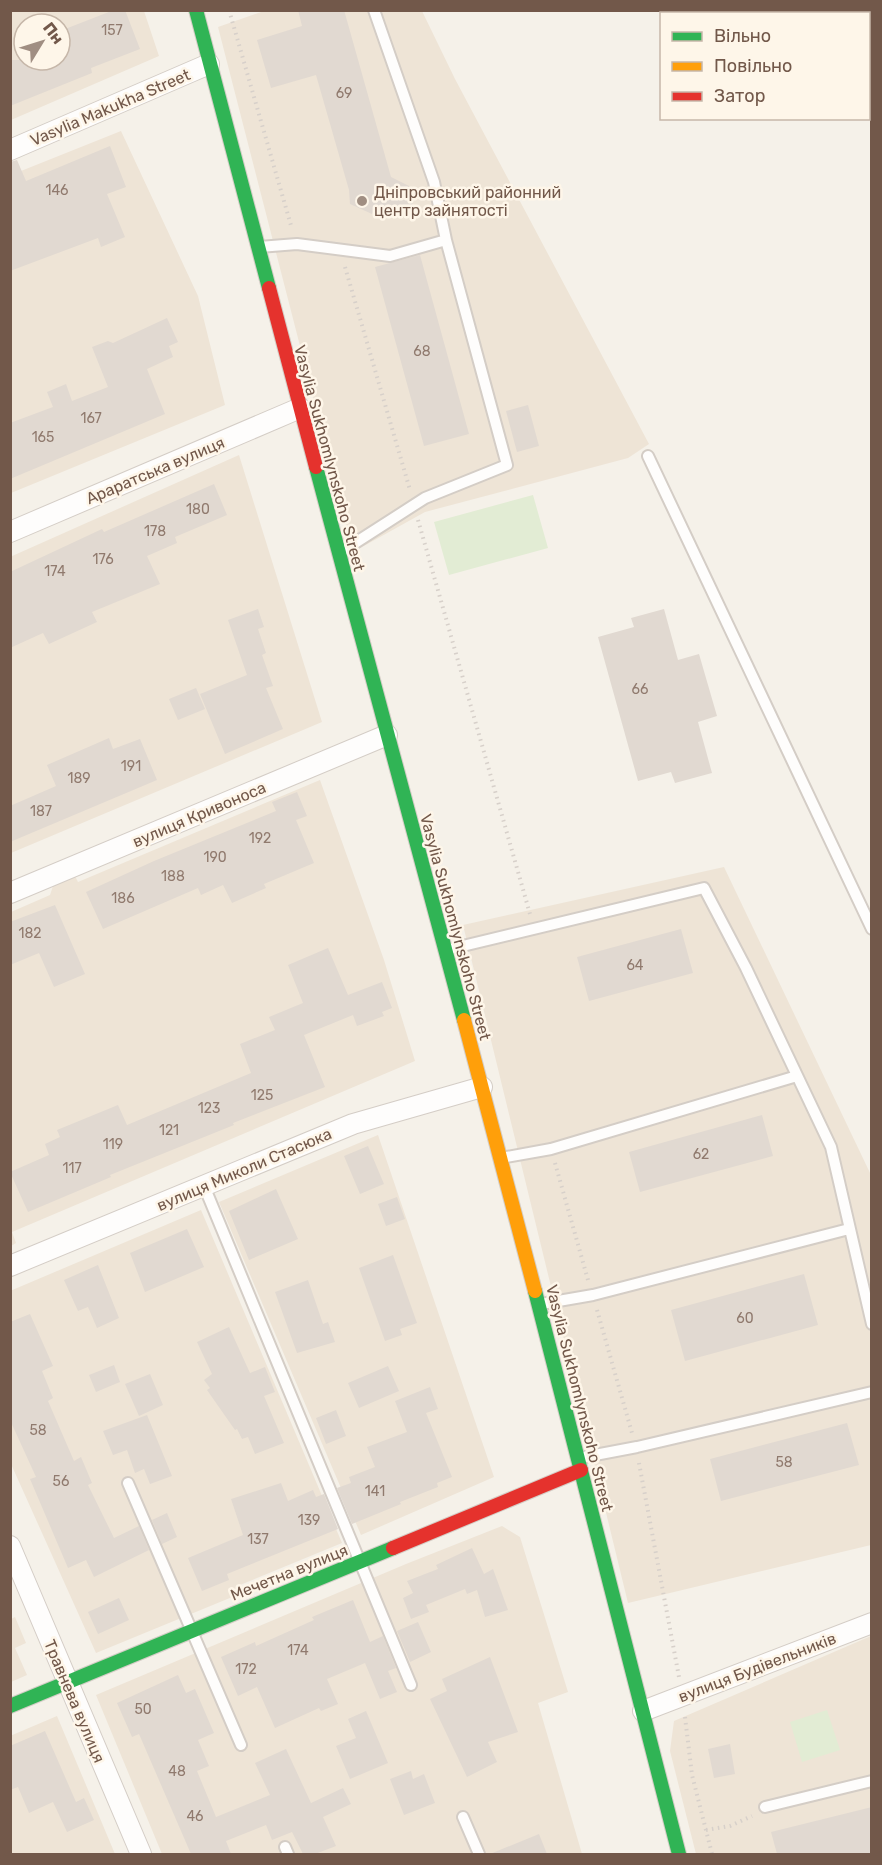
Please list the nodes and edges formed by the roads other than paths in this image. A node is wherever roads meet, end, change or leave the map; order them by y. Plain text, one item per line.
1 (196, 10) edge
2 (374, 10) edge
3 (209, 64) junction
4 (10, 150) edge
5 (446, 240) junction
6 (257, 247) junction
7 (300, 408) junction
8 (648, 456) dead end
9 (10, 532) edge
10 (339, 554) junction
11 (387, 735) junction
12 (10, 893) edge
13 (872, 929) edge
14 (446, 950) junction
15 (797, 1076) junction
16 (482, 1087) junction
17 (501, 1158) junction
18 (204, 1186) junction
19 (849, 1229) junction
20 (10, 1266) edge
21 (539, 1305) junction
22 (872, 1324) edge
23 (872, 1392) edge
24 (580, 1464) junction
25 (128, 1483) dead end
26 (10, 1546) edge
27 (360, 1561) junction
28 (872, 1623) edge
29 (191, 1631) junction
30 (66, 1682) junction
31 (411, 1685) dead end
32 (10, 1706) edge
33 (643, 1711) junction
34 (241, 1745) dead end
35 (872, 1781) edge
36 (765, 1807) dead end
37 (463, 1817) dead end
38 (141, 1854) edge
39 (479, 1854) edge
40 (679, 1854) edge

1 - 3 main road, Vasylia Sukhomlynskoho Street
2 - 5 lane
3 - 4 street, Vasylia Makukha Street
3 - 6 main road, Vasylia Sukhomlynskoho Street
5 - 6 lane
5 - 10 lane
6 - 7 main road, Vasylia Sukhomlynskoho Street
7 - 9 street, Араратська вулиця
7 - 10 main road, Vasylia Sukhomlynskoho Street
8 - 13 lane
10 - 11 main road, Vasylia Sukhomlynskoho Street
11 - 12 street, вулиця Кривоноса
11 - 14 main road, Vasylia Sukhomlynskoho Street
14 - 15 lane
14 - 16 main road, Vasylia Sukhomlynskoho Street
15 - 17 lane
15 - 19 lane
16 - 17 main road, Vasylia Sukhomlynskoho Street
16 - 18 street, вулиця Миколи Стасюка
17 - 21 main road, Vasylia Sukhomlynskoho Street
18 - 20 street, вулиця Миколи Стасюка
18 - 27 lane
19 - 21 lane
19 - 22 lane
21 - 24 main road, Vasylia Sukhomlynskoho Street
23 - 24 lane
24 - 27 main road, Мечетна вулиця
24 - 33 main road, Vasylia Sukhomlynskoho Street
25 - 29 lane
26 - 30 street, Травнева вулиця
27 - 29 main road, Мечетна вулиця
27 - 31 lane
28 - 33 street, вулиця Будівельників
29 - 30 main road, Мечетна вулиця
29 - 34 lane
30 - 32 main road, Мечетна вулиця
30 - 38 street, Травнева вулиця
33 - 40 main road, Vasylia Sukhomlynskoho Street
35 - 36 lane
37 - 39 lane

